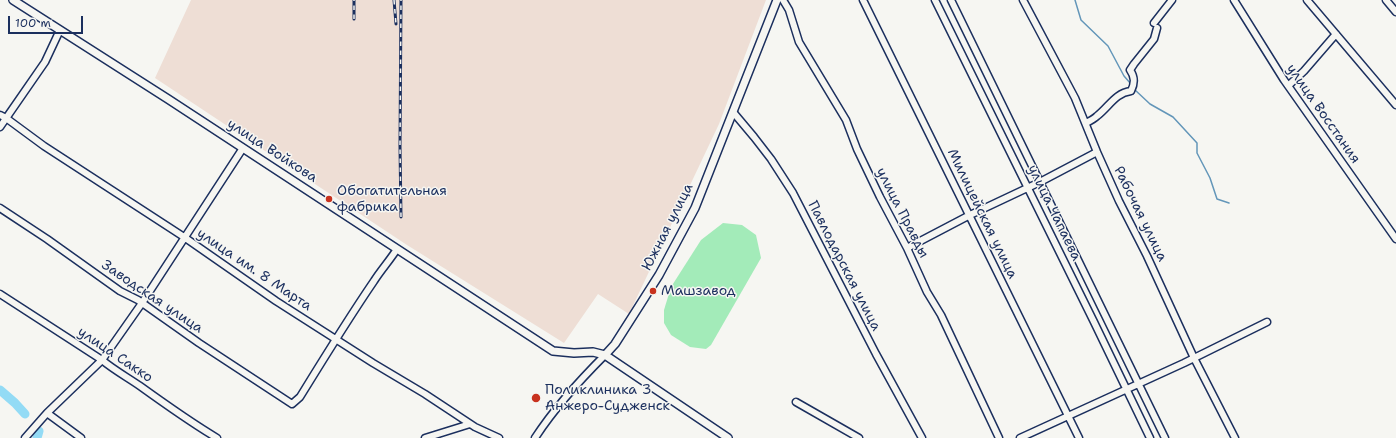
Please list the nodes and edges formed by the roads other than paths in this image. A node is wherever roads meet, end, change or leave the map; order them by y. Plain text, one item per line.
1 (13, 0) edge
2 (777, 0) edge
3 (783, 0) edge
4 (863, 0) edge
5 (935, 0) edge
6 (951, 0) edge
7 (1023, 0) edge
8 (1172, 0) edge
9 (1234, 0) edge
10 (1308, 0) edge
11 (1386, 0) edge
12 (1396, 12) edge
13 (60, 30) junction
14 (1336, 34) junction
15 (1289, 85) junction
16 (1396, 105) edge
17 (733, 112) junction
18 (3, 116) edge
19 (1086, 123) junction
20 (0, 127) edge
21 (243, 148) junction
22 (1097, 152) junction
23 (1040, 182) junction
24 (1028, 188) junction
25 (0, 208) edge
26 (970, 215) junction
27 (184, 238) junction
28 (1396, 239) edge
29 (907, 248) junction
30 (398, 249) junction
31 (0, 294) edge
32 (142, 303) junction
33 (1266, 322) dead end
34 (336, 339) junction
35 (604, 355) junction
36 (1194, 358) junction
37 (102, 360) junction
38 (1138, 383) junction
39 (1127, 388) junction
40 (796, 402) dead end
41 (47, 414) junction
42 (1068, 415) junction
43 (470, 424) junction
44 (25, 438) edge
45 (81, 438) edge
46 (217, 438) edge
47 (425, 438) edge
48 (499, 438) edge
49 (535, 438) edge
50 (728, 438) edge
51 (858, 438) edge
52 (922, 438) edge
53 (999, 438) edge
54 (1020, 438) edge
55 (1079, 438) edge
56 (1150, 438) edge
57 (1164, 438) edge
58 (1235, 438) edge

1 - 13 street, улица Войкова
2 - 17 street, Южная улица
3 - 29 street, улица Правды
4 - 26 street, Милицейская улица
5 - 24 street, улица Чапаева
6 - 23 street, улица Чапаева
7 - 19 street, Рабочая улица
8 - 19 street
9 - 15 street, улица Восстания
10 - 14 street
11 - 12 street
13 - 18 street
13 - 21 street, улица Войкова
14 - 15 street
14 - 16 street
15 - 28 street, улица Восстания
17 - 35 street, Южная улица
17 - 52 street, Павлодарская улица
18 - 20 street
18 - 27 street, улица им. 8 Марта
19 - 22 street, Рабочая улица
21 - 27 street
21 - 30 street, улица Войкова
22 - 23 street
22 - 36 street, Рабочая улица
23 - 24 street
23 - 38 street, улица Чапаева
24 - 26 street
24 - 39 street, улица Чапаева
25 - 32 street, Заводская улица
26 - 29 street
26 - 42 street, Милицейская улица
27 - 32 street
27 - 34 street, улица им. 8 Марта
29 - 53 street, улица Правды
30 - 34 street
30 - 35 street, улица Войкова
31 - 37 street, улица Сакко
32 - 34 street, Заводская улица
32 - 37 street
33 - 36 street
34 - 43 street, улица им. 8 Марта
35 - 49 street, Южная улица
35 - 50 street
36 - 38 street
36 - 58 street, Рабочая улица
37 - 41 street
37 - 46 street, улица Сакко
38 - 39 street
38 - 57 street, улица Чапаева
39 - 42 street
39 - 56 street, улица Чапаева
40 - 51 street
41 - 44 street
41 - 45 street
42 - 54 street
42 - 55 street, Милицейская улица
43 - 47 street
43 - 48 street, улица им. 8 Марта

